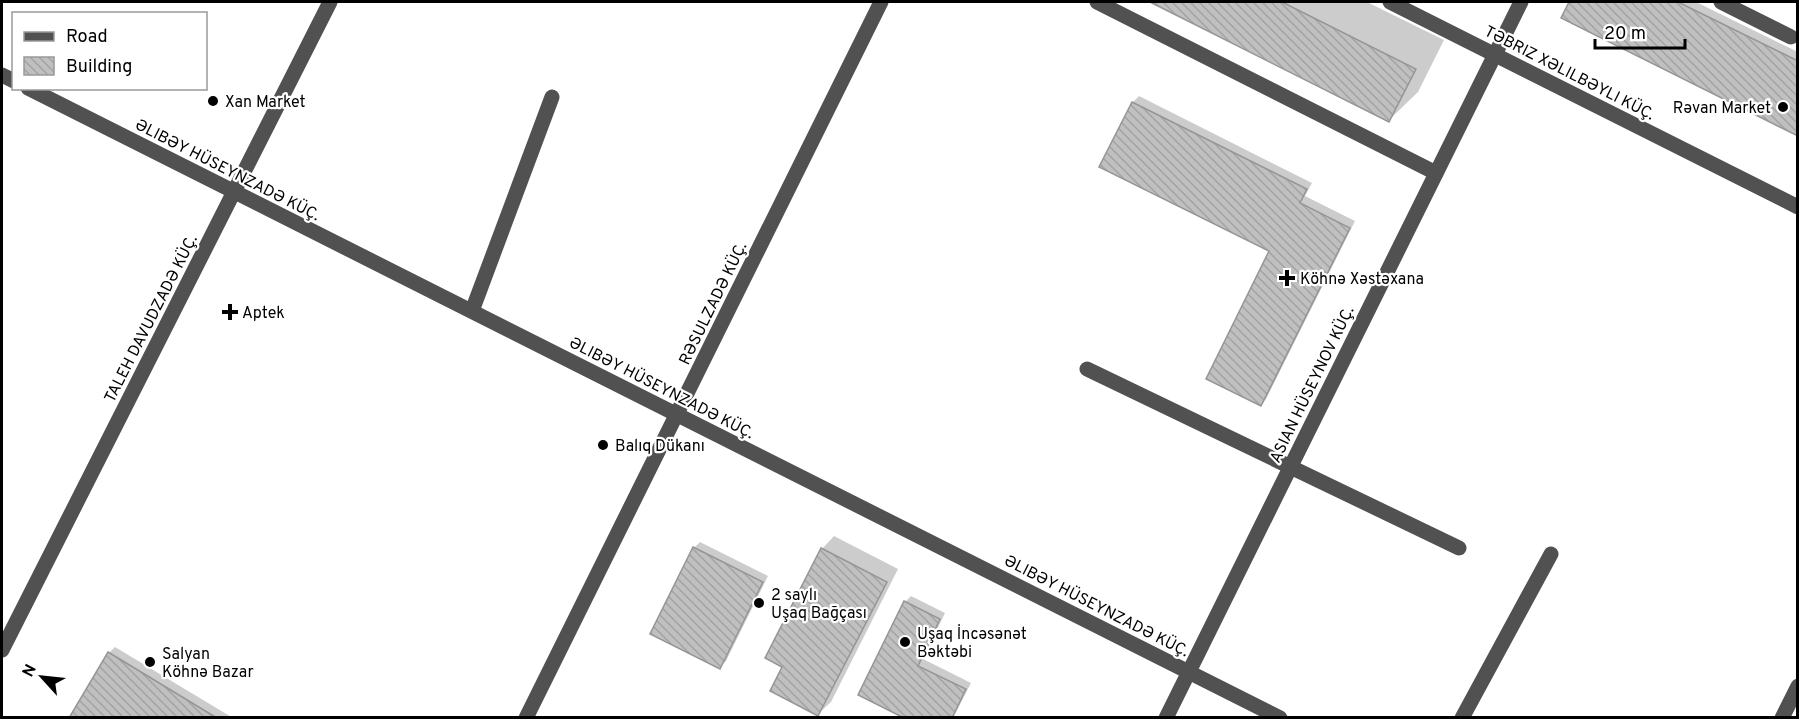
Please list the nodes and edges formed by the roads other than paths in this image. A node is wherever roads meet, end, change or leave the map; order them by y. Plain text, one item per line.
1 (330, 2) edge
2 (881, 2) edge
3 (1097, 2) edge
4 (1390, 2) edge
5 (1521, 2) edge
6 (1721, 2) edge
7 (1791, 37) dead end
8 (1495, 54) junction
9 (32, 90) edge
10 (552, 97) dead end
11 (1436, 173) junction
12 (234, 192) junction
13 (1797, 207) edge
14 (472, 311) junction
15 (1087, 369) dead end
16 (677, 414) junction
17 (1290, 468) junction
18 (1459, 548) dead end
19 (1551, 554) dead end
20 (2, 650) edge
21 (1189, 671) junction
22 (1797, 686) edge
23 (526, 717) edge
24 (1166, 717) edge
25 (1280, 717) edge
26 (1462, 717) edge
27 (1782, 717) edge

1 - 12 street, TALEH DAVUDZADƏ KÜÇ.
2 - 16 street, RƏSULZADƏ KÜÇ.
3 - 11 street
4 - 8 street, TƏBRIZ XƏLILBƏYLI KÜÇ.
5 - 8 street, ASIAN HÜSEYNOV KÜÇ.
6 - 7 street
8 - 11 street, ASIAN HÜSEYNOV KÜÇ.
8 - 13 street, TƏBRIZ XƏLILBƏYLI KÜÇ.
9 - 12 street, ƏLIBƏY HÜSEYNZADƏ KÜÇ.
10 - 14 street
11 - 17 street, ASIAN HÜSEYNOV KÜÇ.
12 - 14 street, ƏLIBƏY HÜSEYNZADƏ KÜÇ.
12 - 20 street, TALEH DAVUDZADƏ KÜÇ.
14 - 16 street, ƏLIBƏY HÜSEYNZADƏ KÜÇ.
15 - 17 street
16 - 21 street, ƏLIBƏY HÜSEYNZADƏ KÜÇ.
16 - 23 street, RƏSULZADƏ KÜÇ.
17 - 18 street
17 - 21 street, ASIAN HÜSEYNOV KÜÇ.
19 - 26 street
21 - 24 street, ASIAN HÜSEYNOV KÜÇ.
21 - 25 street, ƏLIBƏY HÜSEYNZADƏ KÜÇ.
22 - 27 street

